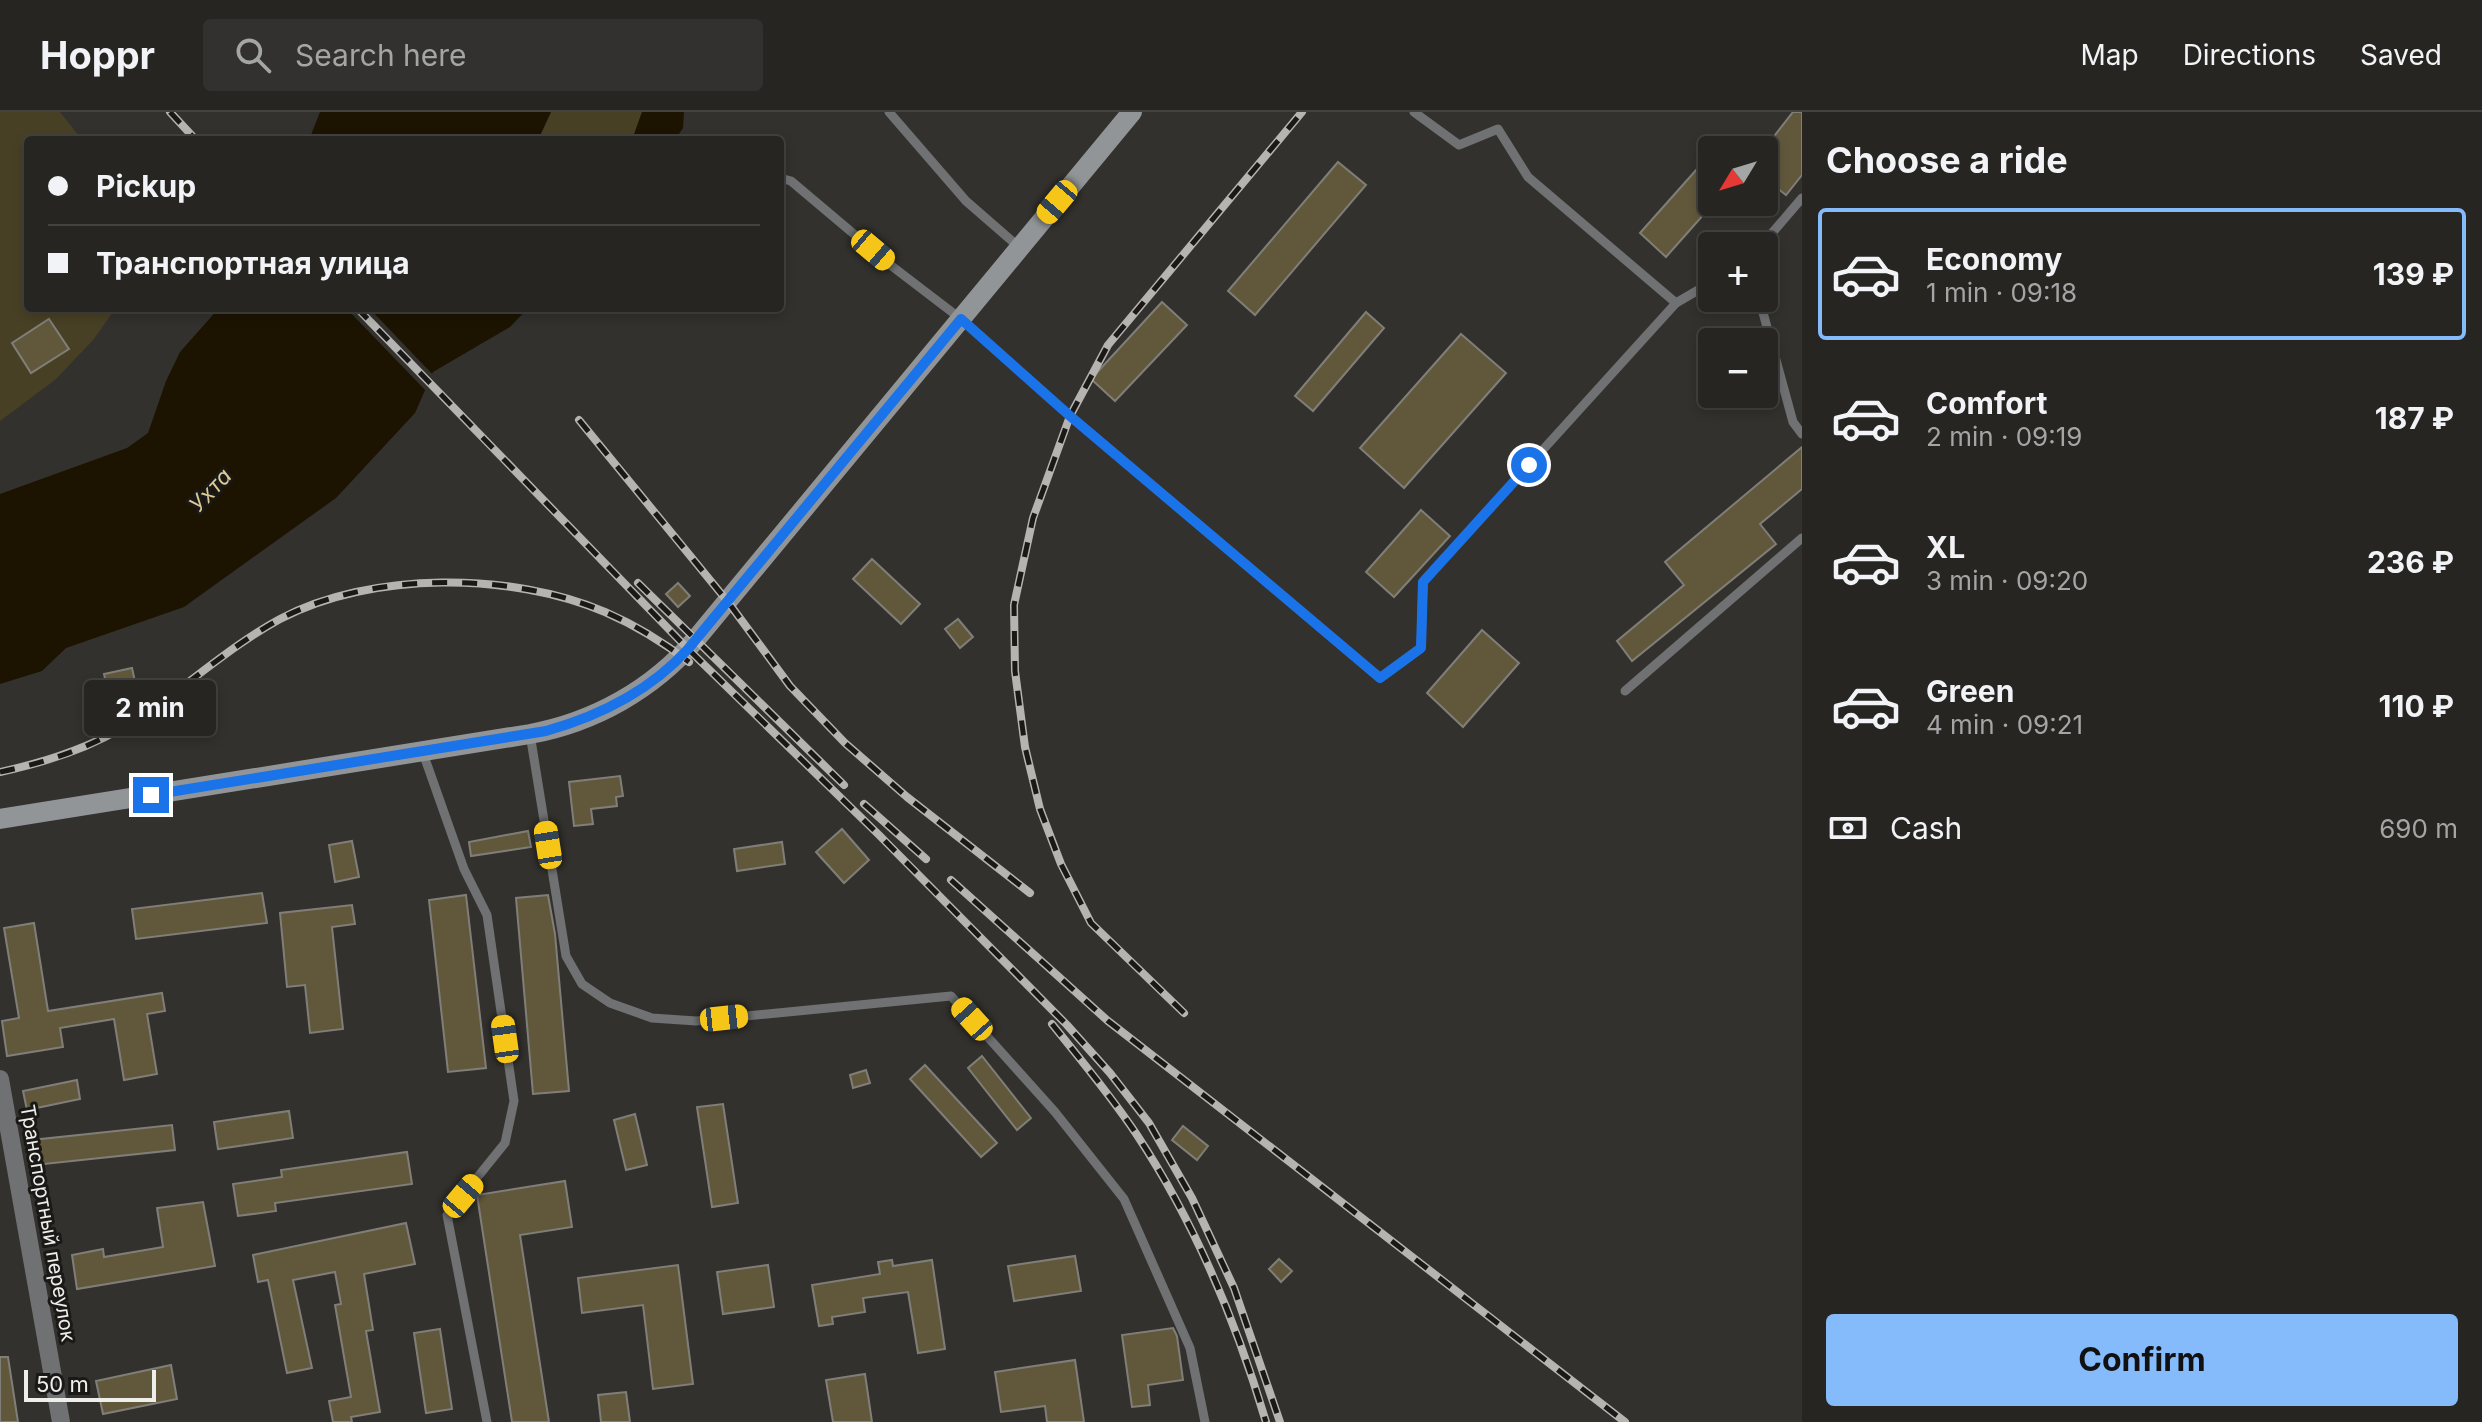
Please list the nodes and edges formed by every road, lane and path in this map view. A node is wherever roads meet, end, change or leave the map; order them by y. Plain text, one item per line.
1 (889, 112) edge
2 (1132, 112) edge
3 (1414, 112) edge
4 (784, 179) edge
5 (1802, 198) edge
6 (1773, 232) edge
7 (1019, 247) junction
8 (1698, 290) edge
9 (1676, 303) junction
10 (1763, 312) edge
11 (961, 319) junction
12 (1802, 434) edge
13 (1802, 538) edge
14 (1625, 691) dead end
15 (530, 734) junction
16 (423, 753) junction
17 (0, 819) edge
18 (0, 1079) edge
19 (61, 1422) edge
20 (487, 1422) edge
21 (1205, 1422) edge

1 - 7 lane
2 - 7 street
3 - 9 lane
4 - 11 lane
5 - 6 lane
7 - 11 street
8 - 9 lane
9 - 11 lane
10 - 12 lane
11 - 15 street
13 - 14 lane
15 - 16 street
15 - 21 lane
16 - 17 street
16 - 20 lane
18 - 19 street, Транспортный переулок

